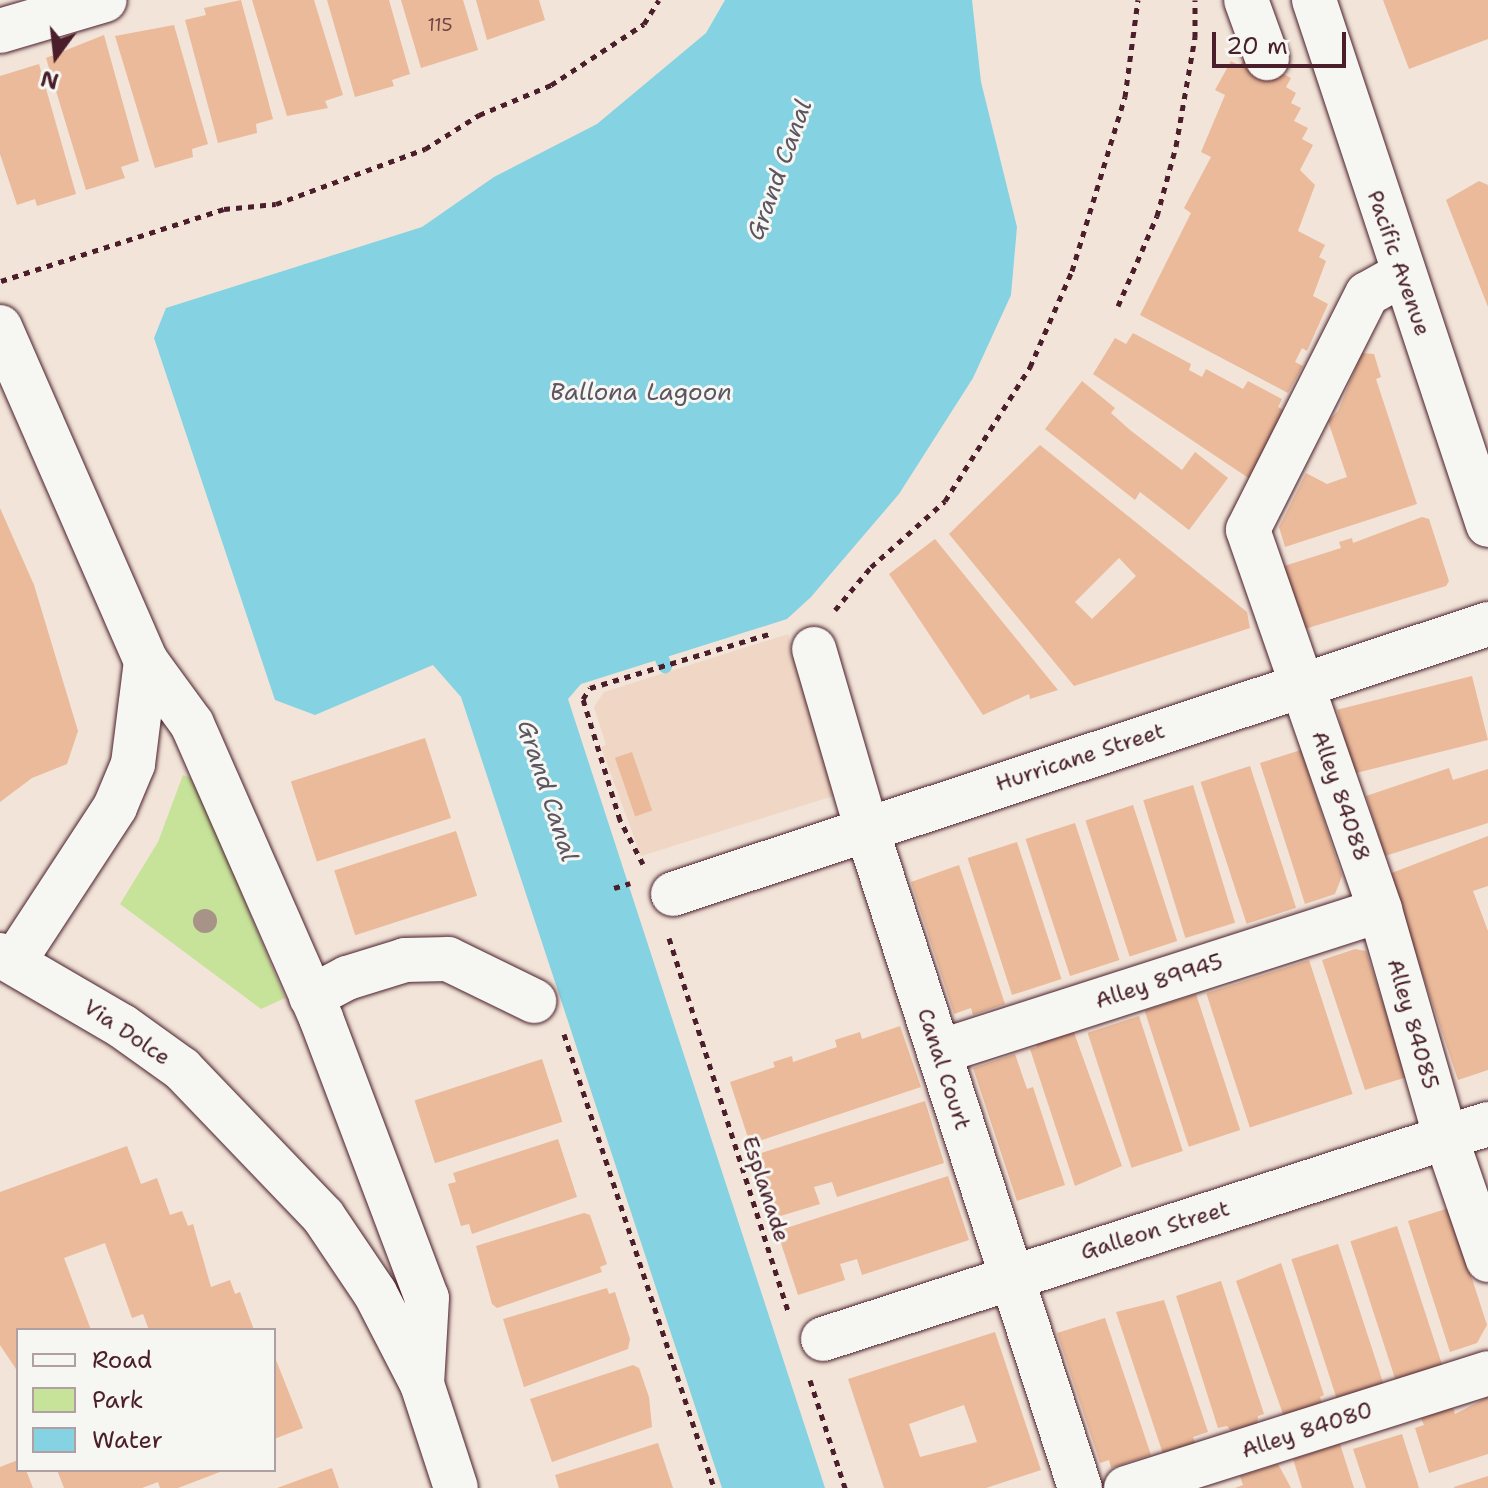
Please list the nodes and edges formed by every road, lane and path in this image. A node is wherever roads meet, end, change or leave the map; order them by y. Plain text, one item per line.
1 (105, 0) edge
2 (659, 0) edge
3 (1138, 0) edge
4 (1195, 0) edge
5 (1246, 0) edge
6 (1314, 0) edge
7 (0, 31) edge
8 (1267, 58) dead end
9 (1403, 274) junction
10 (0, 281) edge
11 (1118, 306) dead end
12 (0, 327) edge
13 (1488, 525) edge
14 (1488, 624) edge
15 (812, 643) junction
16 (146, 661) junction
17 (1302, 683) junction
18 (866, 827) junction
19 (662, 896) junction
20 (1380, 910) junction
21 (8, 958) edge
22 (311, 997) junction
23 (534, 1001) joint
24 (939, 1052) junction
25 (1488, 1124) edge
26 (1446, 1138) junction
27 (1488, 1260) edge
28 (1009, 1276) junction
29 (807, 1344) junction
30 (1488, 1373) edge
31 (422, 1384) junction
32 (456, 1488) edge
33 (714, 1488) edge
34 (845, 1488) edge
35 (1080, 1488) edge
36 (1126, 1488) edge

1 - 7 street
2 - 10 path
3 - 15 path
4 - 11 path
5 - 8 street
6 - 9 street, Pacific Avenue
9 - 13 street, Pacific Avenue
9 - 17 street, Alley 84088
12 - 16 street, Via Dolce
14 - 17 street, Hurricane Street
15 - 18 street, Canal Court
15 - 19 path, Esplanade
16 - 21 street, Via Dolce
16 - 22 street, Via Dolce
17 - 18 street, Hurricane Street
17 - 20 street, Alley 84088
18 - 19 street, Hurricane Street
18 - 24 street, Canal Court
19 - 29 path, Esplanade
20 - 24 street, Alley 89945
20 - 26 street, Alley 84085
21 - 31 street, Via Dolce
22 - 23 street
22 - 31 street, Via Dolce
23 - 33 path
24 - 28 street, Canal Court
25 - 26 street, Galleon Street
26 - 27 street, Alley 84085
26 - 28 street, Galleon Street
28 - 29 street, Galleon Street
28 - 35 street, Canal Court
29 - 34 path, Esplanade
30 - 36 street, Alley 84080
31 - 32 street, Via Dolce

